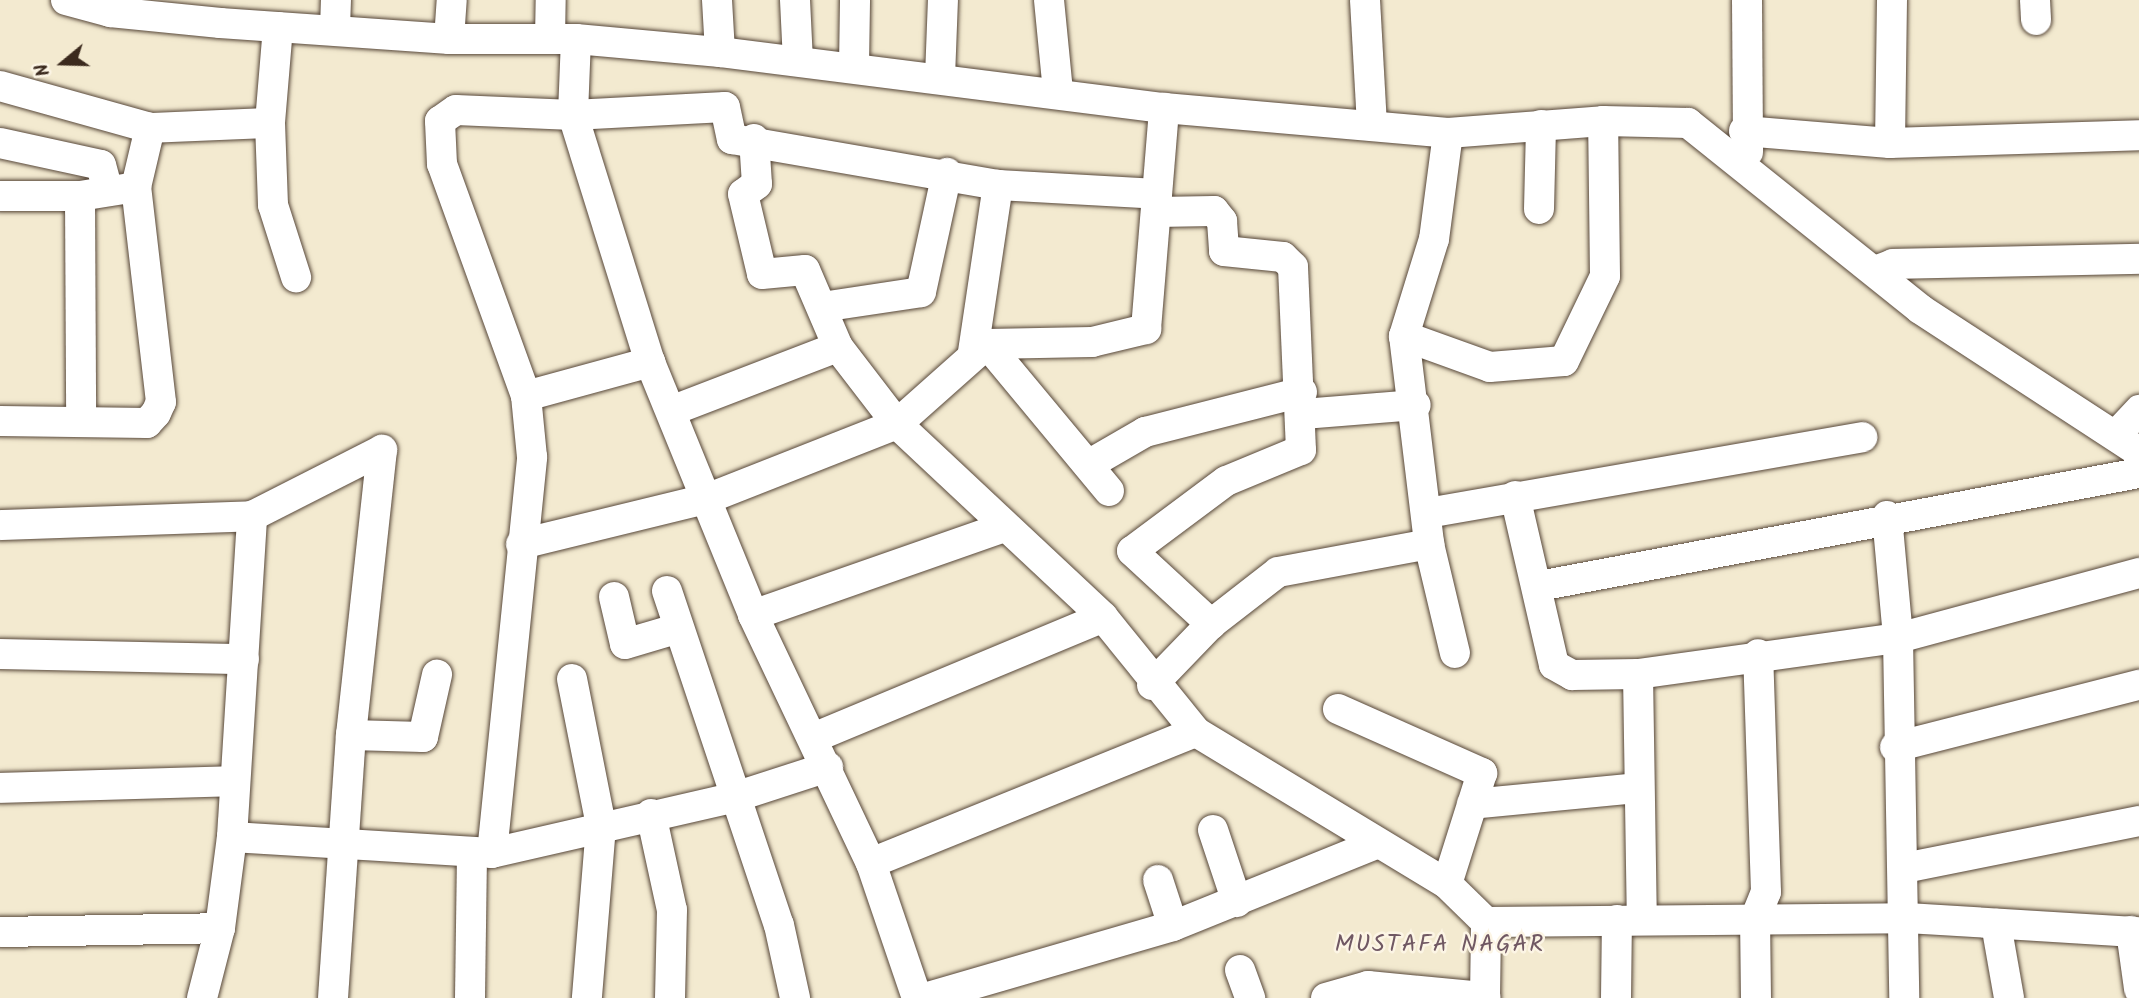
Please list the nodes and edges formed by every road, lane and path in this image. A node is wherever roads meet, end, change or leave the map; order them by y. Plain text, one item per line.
1 (66, 0) edge
2 (452, 0) edge
3 (551, 0) edge
4 (717, 0) edge
5 (795, 0) edge
6 (855, 0) edge
7 (943, 0) edge
8 (1049, 0) edge
9 (1364, 0) edge
10 (1748, 0) edge
11 (1892, 0) edge
12 (221, 12) edge
13 (336, 14) edge
14 (278, 27) junction
15 (563, 38) junction
16 (449, 39) junction
17 (720, 52) junction
18 (799, 61) junction
19 (854, 66) junction
20 (940, 77) junction
21 (0, 86) edge
22 (1058, 92) junction
23 (1164, 108) junction
24 (573, 115) junction
25 (1603, 121) junction
26 (270, 123) junction
27 (1541, 125) junction
28 (1372, 126) junction
29 (150, 128) junction
30 (1744, 131) junction
31 (1448, 133) junction
32 (2139, 135) edge
33 (754, 139) junction
34 (0, 143) edge
35 (1890, 143) junction
36 (1750, 166) junction
37 (947, 173) junction
38 (998, 186) junction
39 (108, 191) junction
40 (0, 196) edge
41 (1156, 203) junction
42 (1539, 209) dead end
43 (2139, 259) edge
44 (1875, 271) junction
45 (296, 277) dead end
46 (822, 307) junction
47 (1404, 336) junction
48 (838, 348) junction
49 (980, 348) junction
50 (650, 362) junction
51 (526, 396) junction
52 (1303, 403) junction
53 (1416, 405) junction
54 (2139, 410) edge
55 (671, 411) junction
56 (81, 419) junction
57 (0, 421) edge
58 (897, 424) junction
59 (1862, 437) dead end
60 (2128, 443) edge
61 (1088, 465) junction
62 (2139, 473) edge
63 (1109, 491) dead end
64 (1515, 496) junction
65 (709, 498) junction
66 (1428, 513) junction
67 (252, 516) junction
68 (1887, 516) junction
69 (0, 525) edge
70 (1000, 528) junction
71 (521, 544) junction
72 (1429, 544) junction
73 (2139, 573) edge
74 (1539, 586) junction
75 (667, 590) dead end
76 (614, 597) dead end
77 (753, 615) junction
78 (1103, 617) junction
79 (1211, 624) junction
80 (679, 628) junction
81 (1898, 639) junction
82 (1455, 653) dead end
83 (0, 654) edge
84 (1758, 654) junction
85 (244, 659) junction
86 (1637, 674) junction
87 (437, 675) dead end
88 (572, 679) dead end
89 (1152, 685) junction
90 (2139, 685) edge
91 (1338, 709) dead end
92 (1196, 732) junction
93 (351, 735) junction
94 (813, 738) junction
95 (1895, 747) junction
96 (828, 766) junction
97 (233, 782) junction
98 (0, 788) edge
99 (1637, 788) junction
100 (732, 798) junction
101 (1472, 804) junction
102 (651, 814) junction
103 (2139, 821) edge
104 (601, 827) junction
105 (1213, 830) dead end
106 (232, 837) junction
107 (1376, 844) junction
108 (344, 849) junction
109 (482, 853) junction
110 (871, 863) junction
111 (1904, 868) junction
112 (1158, 880) dead end
113 (1447, 884) junction
114 (1237, 902) junction
115 (1907, 918) junction
116 (1755, 919) junction
117 (1630, 920) junction
118 (1486, 922) junction
119 (1996, 924) junction
120 (1173, 926) junction
121 (220, 928) junction
122 (0, 932) edge
123 (2135, 932) edge
124 (1240, 970) dead end
125 (2139, 989) edge
126 (1485, 997) edge
127 (202, 998) edge
128 (333, 998) edge
129 (470, 998) edge
130 (587, 998) edge
131 (670, 998) edge
132 (794, 998) edge
133 (917, 998) edge
134 (925, 998) edge
135 (1250, 998) edge
136 (1326, 998) edge
137 (1616, 998) edge
138 (1756, 998) edge
139 (1904, 998) edge
140 (2010, 998) edge

1 - 12 street
2 - 16 street
3 - 15 street
4 - 17 street
5 - 18 street
6 - 19 street
7 - 20 street
8 - 22 street
9 - 28 street
10 - 30 street
11 - 35 street
12 - 14 street
13 - 14 street
13 - 16 street
14 - 26 street
15 - 16 street
15 - 17 street
15 - 24 street
17 - 18 street
18 - 19 street
19 - 20 street
20 - 22 street
21 - 29 street
22 - 23 street
23 - 28 street
23 - 41 street
24 - 33 street
24 - 50 street
24 - 51 street
25 - 27 street
25 - 36 street
25 - 47 street
26 - 29 street
26 - 45 street
27 - 31 street
27 - 42 street
28 - 31 street
29 - 39 street
30 - 35 street
30 - 36 street
31 - 47 street
32 - 35 street
33 - 37 street
33 - 46 street
34 - 39 street
36 - 44 street
37 - 38 street
37 - 46 street
38 - 41 street
38 - 49 street
39 - 40 street
39 - 56 street
39 - 56 street
41 - 49 street
41 - 52 street
43 - 44 street
44 - 60 street
46 - 48 street
47 - 53 street
48 - 55 street
48 - 58 street
49 - 58 street
49 - 61 street
50 - 51 street
50 - 55 street
51 - 71 street
52 - 53 street
52 - 61 street
52 - 79 street
53 - 66 street
54 - 60 street
55 - 65 street
56 - 57 street
58 - 65 street
58 - 70 street
59 - 64 street
61 - 63 street
62 - 68 street
64 - 66 street
64 - 74 street
65 - 71 street
65 - 77 street
66 - 72 street
67 - 69 street
67 - 85 street
67 - 93 street
68 - 74 street
68 - 81 street
70 - 77 street
70 - 78 street
71 - 109 street
72 - 79 street
72 - 82 street
73 - 81 street
74 - 86 street
75 - 80 street
76 - 80 street
77 - 94 street
78 - 89 street
78 - 94 street
79 - 89 street
80 - 100 street
81 - 84 street
81 - 95 street
83 - 85 street
84 - 86 street
84 - 116 street
85 - 97 street
86 - 99 street
87 - 93 street
88 - 104 street
89 - 92 street
90 - 95 street
91 - 101 street
92 - 107 street
92 - 110 street
93 - 108 street
94 - 96 street
95 - 111 street
96 - 100 street
96 - 110 street
97 - 98 street
97 - 106 street
99 - 101 street
99 - 117 street
100 - 102 street
100 - 132 street
101 - 113 street
102 - 104 street
102 - 131 street
103 - 111 street
104 - 109 street
104 - 130 street
105 - 114 street
106 - 108 street
106 - 121 street
107 - 113 street
107 - 114 street
108 - 109 street
108 - 128 street
109 - 129 street
110 - 133 street
111 - 115 street
112 - 120 street
113 - 118 street
114 - 120 street
115 - 116 street
115 - 119 street
115 - 139 street
116 - 117 street
116 - 138 street
117 - 118 street
117 - 137 street
118 - 126 street
119 - 123 street
119 - 140 street
120 - 134 street
121 - 122 street
121 - 127 street
123 - 125 street
124 - 135 street
126 - 136 street

